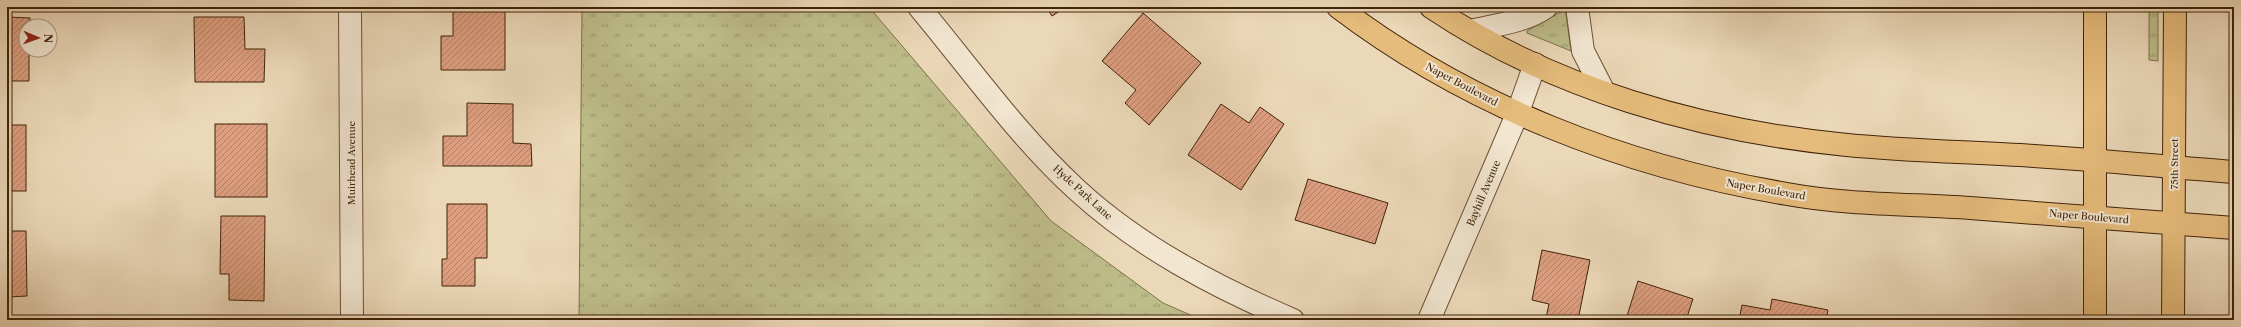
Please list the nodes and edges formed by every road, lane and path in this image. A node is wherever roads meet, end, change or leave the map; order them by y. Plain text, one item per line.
1 (350, 7) edge
2 (919, 7) edge
3 (1338, 7) edge
4 (1431, 7) edge
5 (1546, 7) edge
6 (1577, 7) edge
7 (2095, 7) edge
8 (2175, 7) edge
9 (1470, 31) junction
10 (1535, 64) junction
11 (1604, 92) junction
12 (1518, 112) junction
13 (2095, 160) junction
14 (2174, 166) junction
15 (2234, 172) edge
16 (2095, 216) junction
17 (2174, 224) junction
18 (2234, 228) edge
19 (352, 320) edge
20 (1293, 320) edge
21 (1429, 320) edge
22 (2095, 320) edge
23 (2173, 320) edge

1 - 19 street, Muirhead Avenue
2 - 20 street, Hyde Park Lane
3 - 12 main road, Naper Boulevard
4 - 9 main road
5 - 9 street
6 - 11 street
7 - 13 main road
8 - 14 main road, 75th Street
9 - 10 main road
10 - 11 main road
10 - 12 street, Bayhill Avenue
11 - 13 main road
12 - 16 main road, Naper Boulevard
12 - 21 street, Bayhill Avenue
13 - 14 main road
13 - 16 main road
14 - 15 main road
14 - 17 main road, 75th Street
16 - 17 main road, Naper Boulevard
16 - 22 main road
17 - 18 main road, Naper Boulevard
17 - 23 main road, 75th Street

